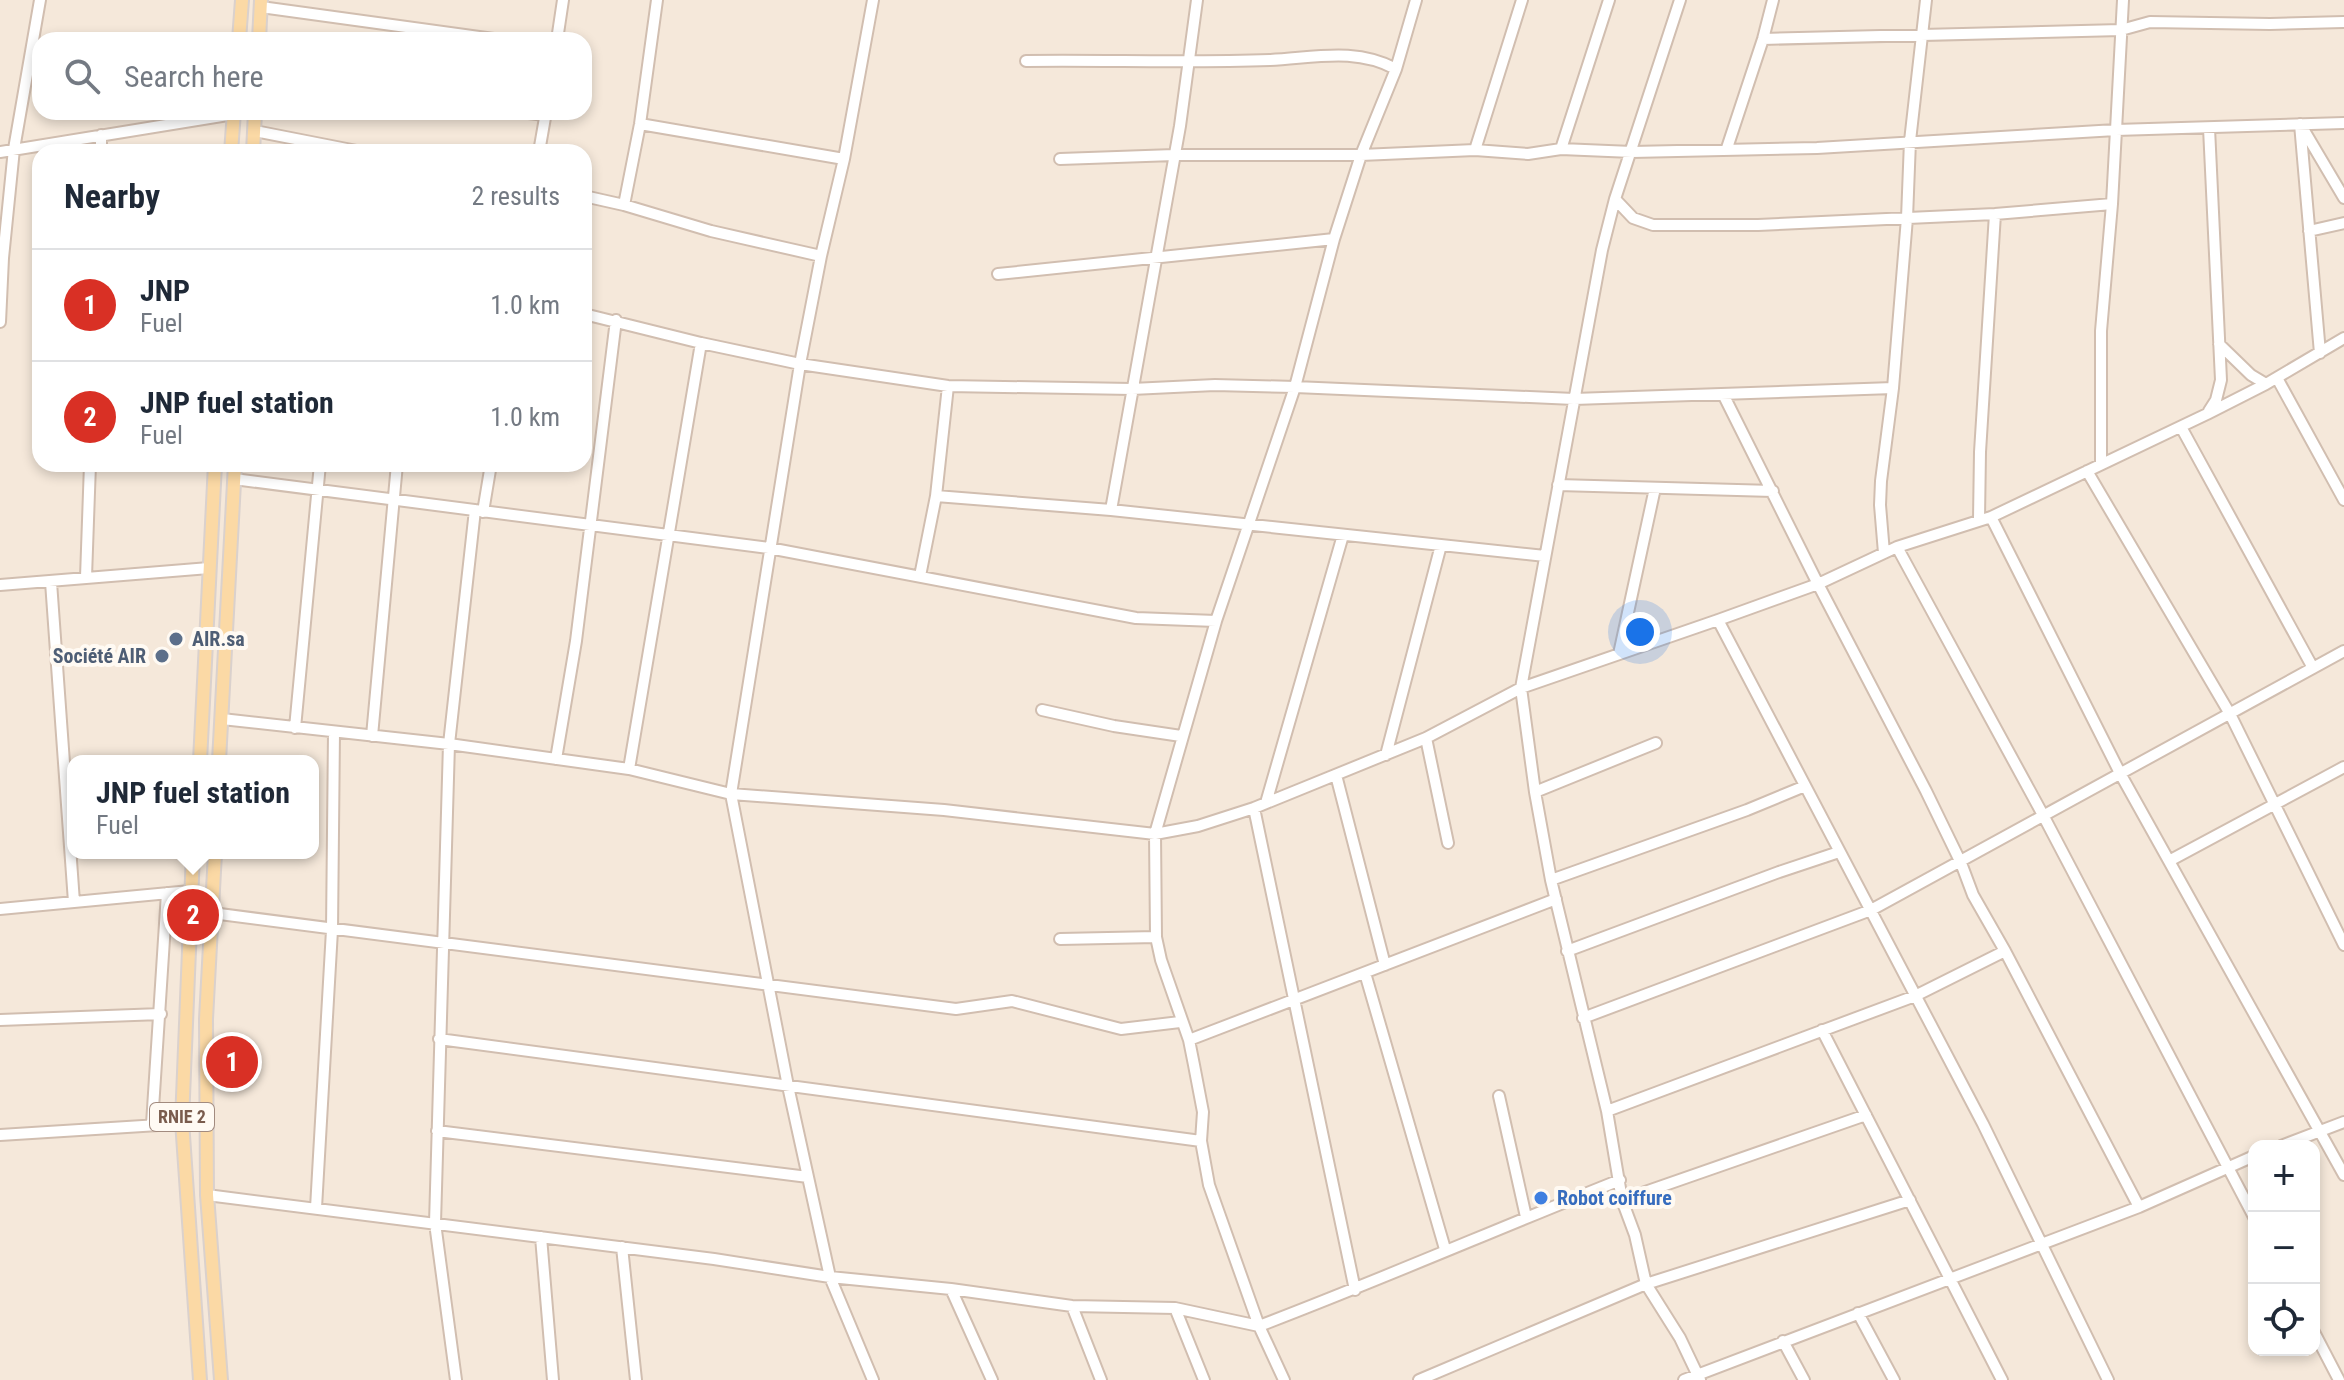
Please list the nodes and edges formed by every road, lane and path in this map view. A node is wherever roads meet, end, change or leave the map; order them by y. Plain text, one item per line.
1 (40, 0) edge
2 (242, 0) edge
3 (563, 0) edge
4 (657, 0) edge
5 (873, 0) edge
6 (1197, 0) edge
7 (1416, 0) edge
8 (1522, 0) edge
9 (1609, 0) edge
10 (1680, 0) edge
11 (1773, 0) edge
12 (1926, 0) edge
13 (2123, 0) edge
14 (261, 4) edge
15 (2344, 22) edge
16 (2121, 30) junction
17 (34, 32) edge
18 (240, 32) edge
19 (259, 32) edge
20 (448, 32) edge
21 (558, 32) edge
22 (1922, 35) junction
23 (1763, 39) junction
24 (32, 46) edge
25 (1190, 59) junction
26 (1026, 61) dead end
27 (1396, 69) junction
28 (192, 120) edge
29 (233, 120) edge
30 (255, 120) edge
31 (545, 120) edge
32 (2344, 123) edge
33 (640, 124) junction
34 (2300, 124) junction
35 (2209, 128) junction
36 (2116, 130) junction
37 (255, 131) junction
38 (101, 135) junction
39 (1910, 141) junction
40 (45, 144) edge
41 (101, 144) edge
42 (232, 144) edge
43 (254, 144) edge
44 (321, 144) edge
45 (540, 144) edge
46 (32, 146) edge
47 (1727, 148) junction
48 (14, 149) junction
49 (1561, 149) junction
50 (1475, 150) junction
51 (0, 152) edge
52 (1632, 152) junction
53 (1174, 155) junction
54 (1361, 155) junction
55 (844, 159) junction
56 (1060, 159) dead end
57 (592, 198) edge
58 (2344, 198) edge
59 (1615, 199) junction
60 (2112, 204) junction
61 (624, 205) junction
62 (1995, 214) junction
63 (1907, 218) junction
64 (2344, 223) edge
65 (2309, 231) junction
66 (1334, 239) junction
67 (1156, 255) junction
68 (821, 256) junction
69 (1, 258) edge
70 (998, 274) dead end
71 (592, 316) edge
72 (616, 320) junction
73 (0, 322) edge
74 (2344, 338) edge
75 (701, 343) junction
76 (2219, 344) junction
77 (2320, 353) junction
78 (800, 364) junction
79 (2277, 378) junction
80 (2266, 384) junction
81 (948, 386) junction
82 (1295, 387) junction
83 (1893, 388) junction
84 (1132, 389) junction
85 (1723, 394) junction
86 (1574, 399) junction
87 (2207, 414) junction
88 (2181, 427) junction
89 (2101, 464) junction
90 (2087, 471) junction
91 (90, 472) edge
92 (215, 472) edge
93 (234, 472) edge
94 (319, 472) edge
95 (396, 472) edge
96 (489, 472) edge
97 (234, 479) junction
98 (1558, 485) junction
99 (1655, 488) junction
100 (316, 490) junction
101 (1773, 491) junction
102 (936, 496) junction
103 (392, 500) junction
104 (2344, 500) edge
105 (1111, 510) junction
106 (479, 511) junction
107 (1985, 518) junction
108 (591, 525) junction
109 (1248, 526) junction
110 (668, 535) junction
111 (1343, 535) junction
112 (1441, 545) junction
113 (1897, 547) junction
114 (769, 548) junction
115 (1884, 553) junction
116 (1545, 556) junction
117 (209, 568) junction
118 (920, 576) junction
119 (86, 577) junction
120 (51, 582) junction
121 (1818, 584) junction
122 (0, 585) edge
123 (1718, 620) junction
124 (1216, 621) junction
125 (2344, 651) edge
126 (1619, 654) junction
127 (2313, 668) junction
128 (1521, 688) junction
129 (1042, 710) dead end
130 (2230, 714) junction
131 (222, 719) junction
132 (295, 728) junction
133 (334, 732) junction
134 (372, 736) junction
135 (1181, 736) junction
136 (1426, 738) junction
137 (1656, 743) dead end
138 (449, 744) junction
139 (200, 755) edge
140 (219, 755) edge
141 (1386, 755) junction
142 (556, 759) junction
143 (2344, 767) edge
144 (629, 769) junction
145 (1336, 775) junction
146 (2121, 775) junction
147 (1805, 786) junction
148 (1535, 792) junction
149 (731, 794) junction
150 (1266, 803) junction
151 (2275, 804) junction
152 (67, 805) edge
153 (1254, 808) junction
154 (2043, 815) junction
155 (1155, 834) junction
156 (1448, 843) dead end
157 (1839, 852) junction
158 (71, 859) edge
159 (193, 859) edge
160 (215, 859) edge
161 (2169, 861) junction
162 (1961, 863) junction
163 (1551, 880) junction
164 (190, 891) junction
165 (167, 893) junction
166 (1556, 899) junction
167 (74, 902) junction
168 (0, 909) edge
169 (1871, 910) junction
170 (212, 913) junction
171 (332, 930) junction
172 (1156, 937) junction
173 (1060, 939) dead end
174 (442, 943) junction
175 (2344, 945) edge
176 (1567, 951) junction
177 (2005, 951) junction
178 (1385, 965) junction
179 (1365, 973) junction
180 (769, 987) junction
181 (1915, 996) junction
182 (1295, 1000) junction
183 (161, 1014) junction
184 (1583, 1018) junction
185 (0, 1020) edge
186 (1180, 1022) junction
187 (1822, 1030) junction
188 (439, 1039) junction
189 (1189, 1040) junction
190 (788, 1086) junction
191 (1499, 1096) dead end
192 (1607, 1111) junction
193 (1866, 1115) junction
194 (182, 1121) junction
195 (206, 1122) junction
196 (2344, 1122) edge
197 (152, 1124) junction
198 (437, 1131) junction
199 (2321, 1131) junction
200 (0, 1135) edge
201 (2297, 1140) edge
202 (1201, 1141) junction
203 (2248, 1158) edge
204 (2228, 1166) junction
205 (2344, 1175) edge
206 (808, 1177) junction
207 (1620, 1180) junction
208 (207, 1195) junction
209 (1622, 1200) junction
210 (1910, 1200) junction
211 (2139, 1207) junction
212 (316, 1208) junction
213 (2251, 1212) edge
214 (1526, 1217) junction
215 (435, 1223) junction
216 (541, 1237) junction
217 (2041, 1243) junction
218 (622, 1247) junction
219 (1445, 1249) junction
220 (830, 1277) junction
221 (1950, 1278) junction
222 (1646, 1284) junction
223 (951, 1289) junction
224 (1355, 1290) junction
225 (1072, 1306) junction
226 (1175, 1308) junction
227 (1858, 1313) junction
228 (1259, 1326) junction
229 (1783, 1341) junction
230 (2320, 1344) edge
231 (1699, 1377) edge
232 (200, 1380) edge
233 (221, 1380) edge
234 (456, 1380) edge
235 (553, 1380) edge
236 (636, 1380) edge
237 (873, 1380) edge
238 (992, 1380) edge
239 (1101, 1380) edge
240 (1204, 1380) edge
241 (1284, 1380) edge
242 (1419, 1380) edge
243 (1684, 1380) edge
244 (1804, 1380) edge
245 (1894, 1380) edge
246 (2002, 1380) edge
247 (2108, 1380) edge
248 (2339, 1380) edge

1 - 17 street
2 - 18 main road
3 - 21 street
4 - 33 street
5 - 55 street
6 - 25 street
7 - 27 street
8 - 50 street
9 - 49 street
10 - 52 street
11 - 23 street
12 - 22 street
13 - 16 street
14 - 19 main road
14 - 20 street
15 - 16 street
16 - 22 street
16 - 36 street
22 - 23 street
22 - 39 street
23 - 47 street
24 - 48 street
25 - 26 street
25 - 27 street
25 - 53 street
27 - 54 street
28 - 38 street
29 - 42 main road
30 - 37 main road
31 - 45 street
32 - 34 street
33 - 55 street
33 - 61 street
34 - 35 street
34 - 58 street
34 - 65 street
35 - 36 street
35 - 76 street
36 - 39 street
36 - 60 street
37 - 43 main road
37 - 44 street
38 - 40 street
38 - 41 street
39 - 47 street
39 - 63 street
46 - 48 street
47 - 52 street
48 - 51 street
48 - 69 street
49 - 50 street
49 - 52 street
50 - 54 street
52 - 59 street
53 - 54 street
53 - 56 street
53 - 67 street
54 - 66 street
55 - 68 street
57 - 61 street
59 - 63 street
59 - 86 street
60 - 62 street
60 - 89 street
61 - 68 street
62 - 63 street
62 - 107 street
63 - 83 street
64 - 65 street
65 - 77 street
66 - 67 street
66 - 82 street
67 - 70 street
67 - 84 street
68 - 78 street
69 - 73 street
71 - 72 street
72 - 75 street
72 - 108 street
74 - 77 street
75 - 78 street
75 - 110 street
76 - 80 street
76 - 87 street
77 - 79 street
78 - 81 street
78 - 114 street
79 - 80 street
79 - 104 street
80 - 87 street
81 - 84 street
81 - 102 street
82 - 84 street
82 - 86 street
82 - 109 street
83 - 85 street
83 - 115 street
84 - 105 street
85 - 86 street
85 - 101 street
86 - 98 street
87 - 88 street
88 - 89 street
88 - 127 street
89 - 90 street
90 - 107 street
90 - 130 street
91 - 119 street
92 - 117 main road
93 - 97 main road
94 - 100 street
95 - 103 street
96 - 106 street
97 - 100 street
97 - 131 main road
98 - 99 street
98 - 116 street
99 - 101 street
99 - 126 street
100 - 103 street
100 - 132 street
101 - 121 street
102 - 105 street
102 - 118 street
103 - 106 street
103 - 134 street
105 - 109 street
106 - 108 street
106 - 138 street
107 - 113 street
107 - 146 street
108 - 110 street
108 - 142 street
109 - 111 street
109 - 124 street
110 - 114 street
110 - 144 street
111 - 112 street
111 - 150 street
112 - 116 street
112 - 141 street
113 - 115 street
113 - 154 street
114 - 118 street
114 - 149 street
115 - 121 street
116 - 128 street
117 - 119 street
117 - 139 main road
118 - 124 street
119 - 120 street
120 - 122 street
120 - 152 street
121 - 123 street
121 - 162 street
123 - 126 street
123 - 147 street
124 - 135 street
125 - 127 street
126 - 128 street
127 - 130 street
128 - 136 street
128 - 148 street
129 - 135 street
130 - 146 street
130 - 151 street
131 - 132 street
131 - 140 main road
132 - 133 street
133 - 134 street
133 - 171 street
134 - 138 street
135 - 155 street
136 - 141 street
136 - 156 street
137 - 148 street
138 - 142 street
138 - 174 street
141 - 145 street
142 - 144 street
143 - 151 street
144 - 149 street
145 - 150 street
145 - 178 street
146 - 154 street
146 - 161 street
147 - 157 street
147 - 163 street
148 - 163 street
149 - 155 street
149 - 180 street
150 - 153 street
151 - 161 street
151 - 175 street
153 - 155 street
153 - 182 street
154 - 162 street
154 - 204 street
155 - 172 street
157 - 169 street
157 - 176 street
158 - 167 street
159 - 164 main road, RNIE 2
160 - 170 main road, RNIE 2
161 - 199 street
162 - 169 street
162 - 177 street
163 - 166 street
164 - 165 street
164 - 194 main road, RNIE 2
165 - 167 street
165 - 183 street
166 - 176 street
166 - 178 street
167 - 168 street
169 - 181 street
169 - 184 street
170 - 171 street
170 - 195 main road, RNIE 2
171 - 174 street
171 - 212 street
172 - 173 street
172 - 186 street
174 - 180 street
174 - 188 street
176 - 184 street
177 - 181 street
177 - 211 street
178 - 179 street
179 - 182 street
179 - 219 street
180 - 186 street
180 - 190 street
181 - 187 street
181 - 217 street
182 - 189 street
182 - 224 street
183 - 185 street
183 - 197 street
184 - 192 street
186 - 189 street
187 - 192 street
187 - 193 street
188 - 190 street
188 - 198 street
189 - 202 street
190 - 202 street
190 - 206 street
191 - 214 street
192 - 207 street
193 - 209 street
193 - 210 street
194 - 195 street
194 - 197 street
194 - 232 main road, RNIE 2
195 - 208 main road, RNIE 2
196 - 199 street
197 - 200 street
198 - 206 street
198 - 215 street
199 - 201 street
199 - 205 street
202 - 228 street
203 - 204 street
204 - 211 street
204 - 213 street
206 - 220 street
207 - 209 street
207 - 214 street
208 - 212 street
208 - 233 main road, RNIE 2
209 - 222 street
210 - 221 street
210 - 222 street
211 - 217 street
212 - 215 street
214 - 219 street
215 - 216 street
215 - 234 street
216 - 218 street
216 - 235 street
217 - 221 street
217 - 247 street
218 - 220 street
218 - 236 street
219 - 224 street
220 - 223 street
220 - 237 street
221 - 227 street
221 - 246 street
222 - 231 street
222 - 242 street
223 - 225 street
223 - 238 street
224 - 228 street
225 - 226 street
225 - 239 street
226 - 228 street
226 - 240 street
227 - 229 street
227 - 245 street
228 - 241 street
229 - 231 street
229 - 244 street
230 - 248 street
231 - 243 street

